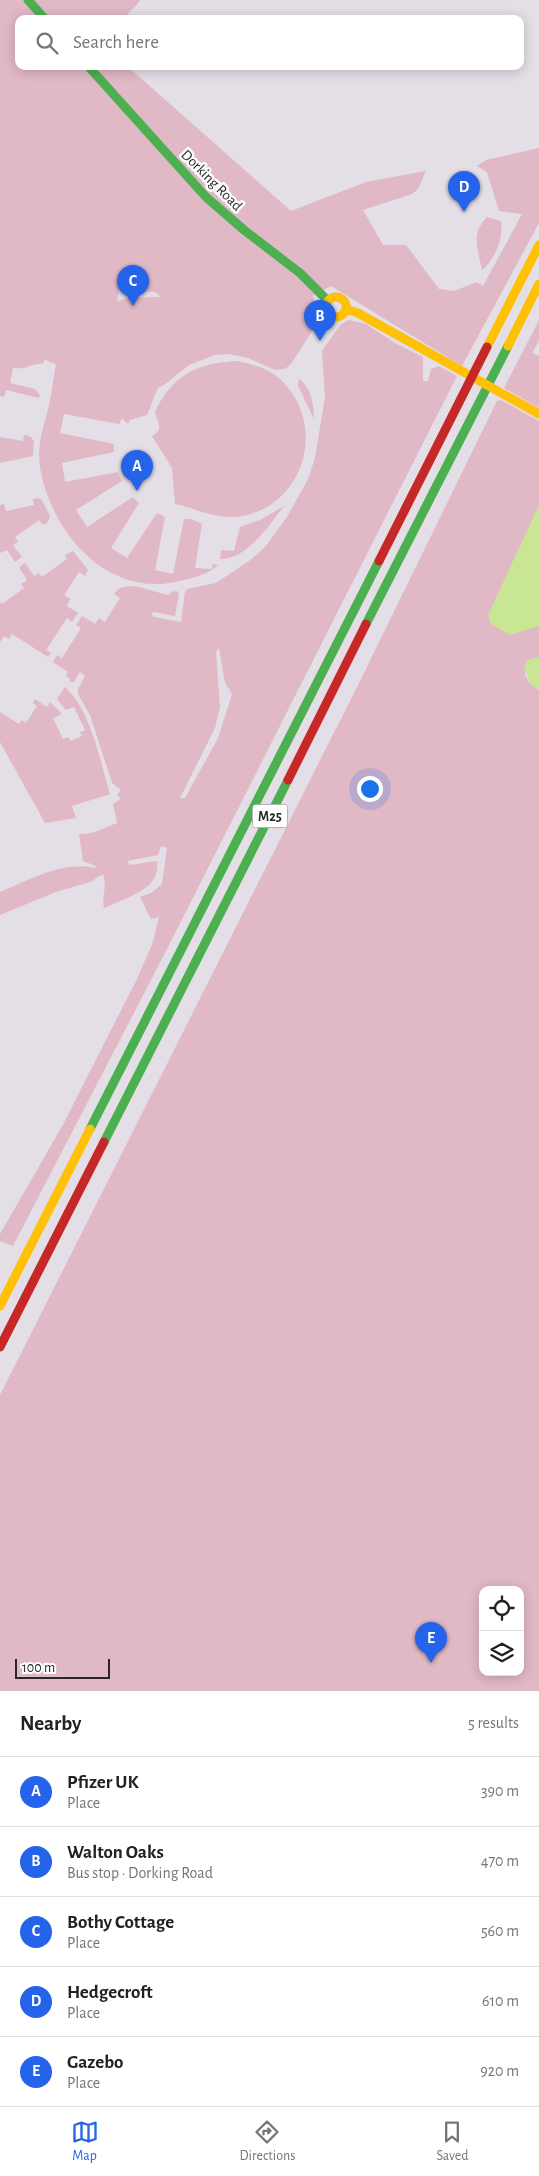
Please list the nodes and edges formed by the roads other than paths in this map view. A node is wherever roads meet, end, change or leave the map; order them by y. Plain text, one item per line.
1 (28, 0) edge
2 (41, 15) edge
3 (92, 70) edge
4 (539, 245) edge
5 (539, 284) edge
6 (328, 301) junction
7 (346, 309) junction
8 (539, 414) edge
9 (0, 1306) edge
10 (0, 1347) edge

1 - 2 main road
3 - 6 main road, Dorking Road
4 - 9 main road, M25
5 - 10 main road, M25
6 - 7 main road
6 - 7 main road
7 - 8 main road

